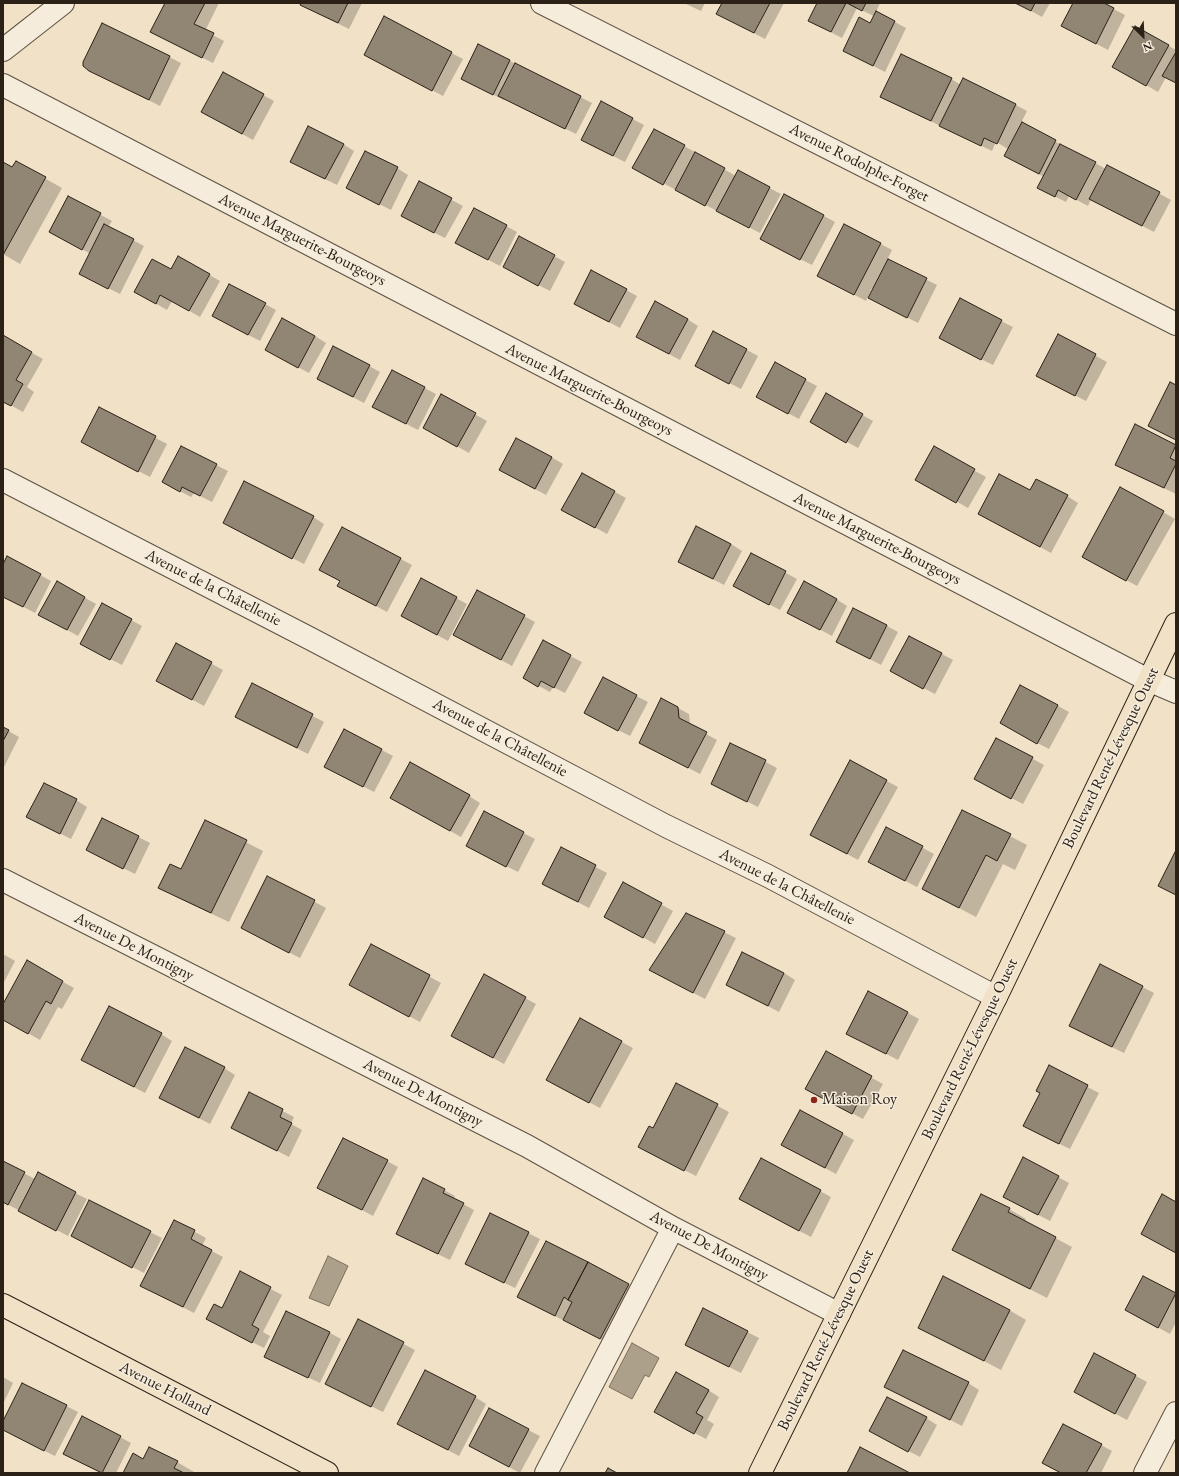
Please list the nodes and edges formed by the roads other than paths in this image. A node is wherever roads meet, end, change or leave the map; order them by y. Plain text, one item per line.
1 (63, 3) edge
2 (542, 3) edge
3 (3, 50) edge
4 (3, 85) edge
5 (1176, 324) edge
6 (3, 480) edge
7 (1176, 624) edge
8 (1148, 680) junction
9 (1176, 692) edge
10 (3, 880) edge
11 (996, 997) junction
12 (673, 1228) junction
13 (3, 1305) edge
14 (839, 1314) junction
15 (1176, 1413) edge
16 (327, 1473) edge
17 (546, 1473) edge
18 (760, 1473) edge
19 (1144, 1473) edge

1 - 3 street
2 - 5 street, Avenue Rodolphe-Forget
4 - 8 street, Avenue Marguerite-Bourgeoys
6 - 11 street, Avenue de la Châtellenie
7 - 8 main road, Boulevard René-Lévesque Ouest
8 - 9 street, Avenue Marguerite-Bourgeoys
8 - 11 main road, Boulevard René-Lévesque Ouest
10 - 12 street, Avenue De Montigny
11 - 14 main road, Boulevard René-Lévesque Ouest
12 - 14 street, Avenue De Montigny
12 - 17 street
13 - 16 main road, Avenue Holland
14 - 18 main road, Boulevard René-Lévesque Ouest
15 - 19 street

